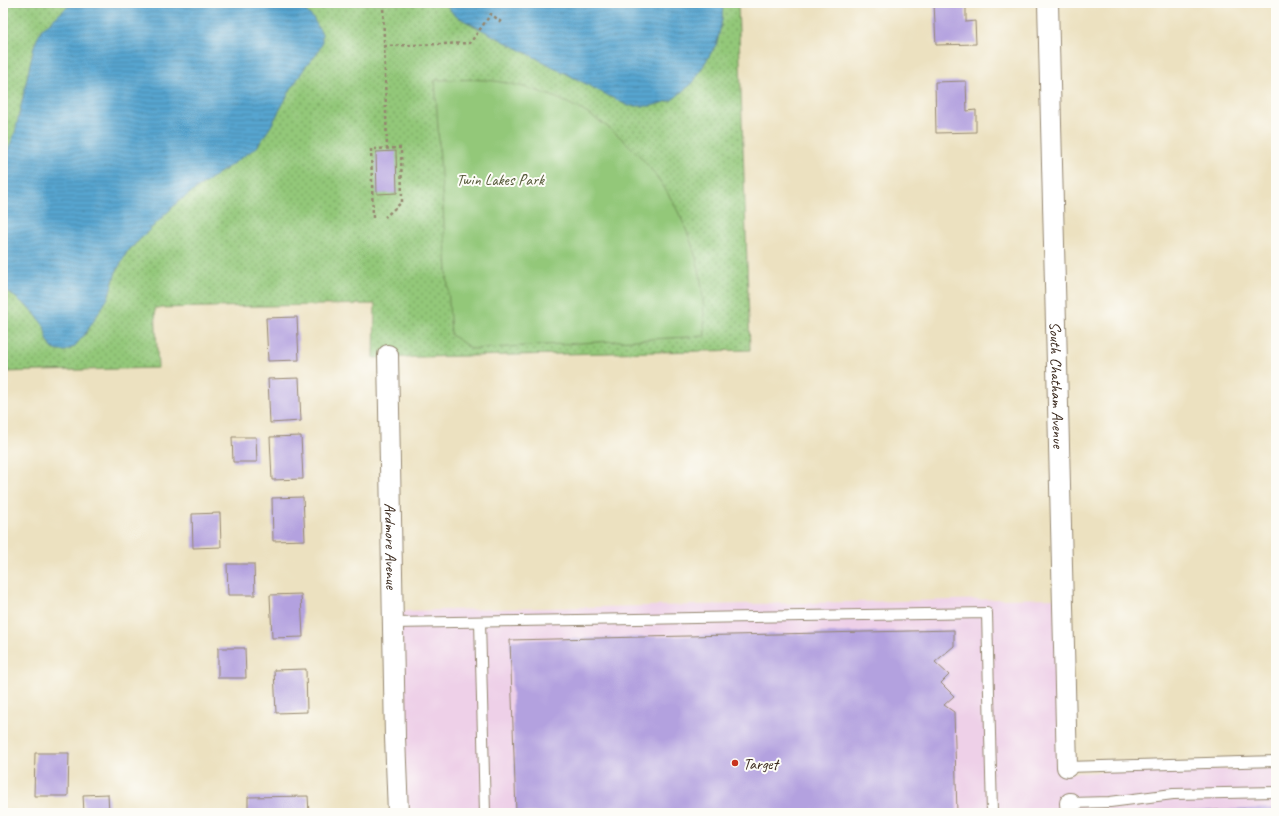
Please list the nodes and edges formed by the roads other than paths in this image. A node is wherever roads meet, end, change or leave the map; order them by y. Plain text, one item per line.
1 (1048, 3) edge
2 (388, 355) dead end
3 (480, 622) junction
4 (393, 623) junction
5 (1276, 761) edge
6 (1067, 767) joint
7 (1276, 792) edge
8 (1071, 808) edge
9 (398, 813) edge
10 (485, 813) edge
11 (992, 813) edge

1 - 6 street, South Chatham Avenue
2 - 4 street, Ardmore Avenue
3 - 4 lane
3 - 10 lane
3 - 11 lane
4 - 9 street, Ardmore Avenue
5 - 6 lane
7 - 8 lane

